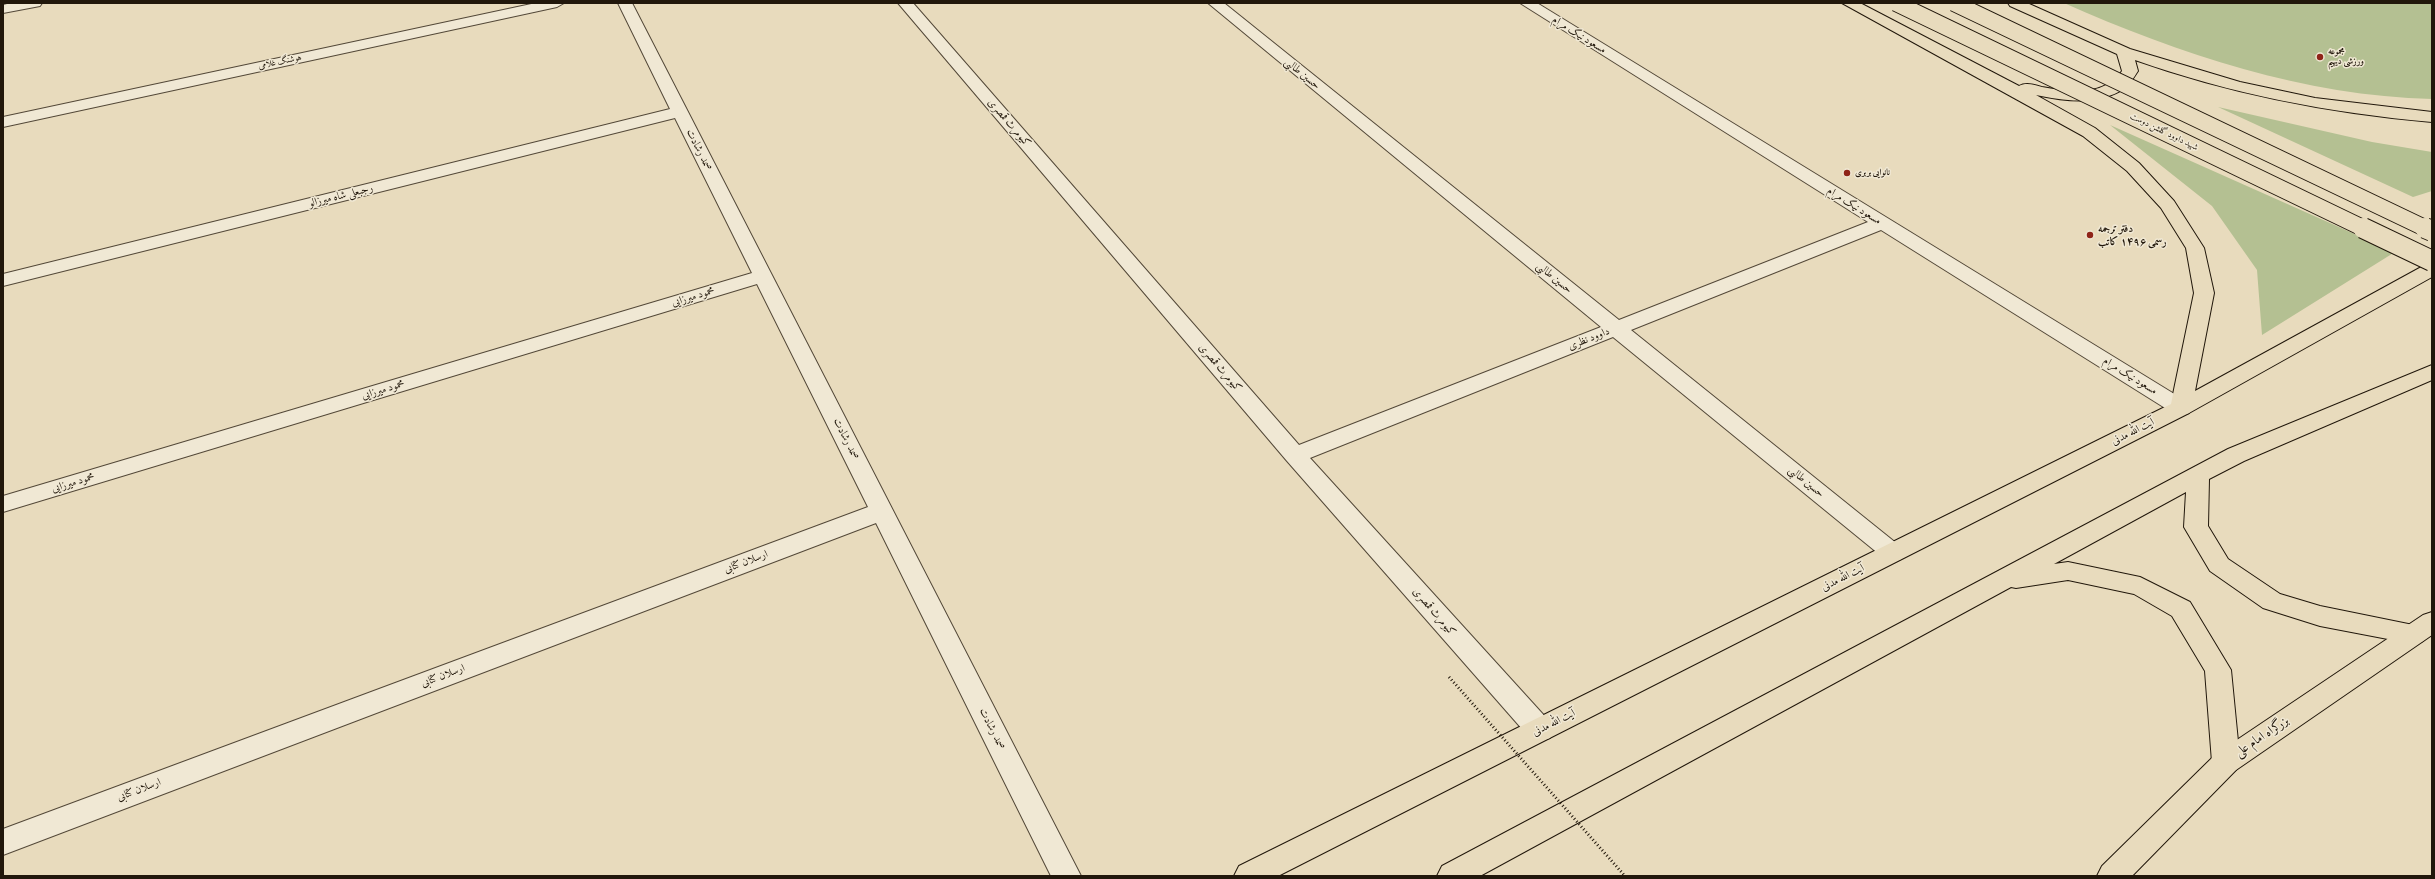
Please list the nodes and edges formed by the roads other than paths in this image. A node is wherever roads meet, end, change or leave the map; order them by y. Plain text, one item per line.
1 (35, 3) edge
2 (557, 3) edge
3 (625, 3) edge
4 (905, 3) edge
5 (1215, 3) edge
6 (1527, 3) edge
7 (1849, 3) edge
8 (1896, 3) edge
9 (1954, 3) edge
10 (2015, 3) edge
11 (3, 9) edge
12 (2124, 52) junction
13 (2006, 85) junction
14 (680, 112) junction
15 (2432, 117) edge
16 (3, 122) edge
17 (1883, 223) junction
18 (2432, 231) edge
19 (2432, 261) edge
20 (2432, 269) edge
21 (763, 276) junction
22 (3, 280) edge
23 (1616, 328) junction
24 (2432, 372) edge
25 (2181, 408) junction
26 (1295, 455) junction
27 (2198, 476) junction
28 (3, 504) edge
29 (882, 511) junction
30 (1893, 553) junction
31 (2001, 581) junction
32 (2423, 628) edge
33 (1540, 730) junction
34 (2226, 762) junction
35 (3, 842) edge
36 (1066, 876) edge
37 (1249, 876) edge
38 (1452, 876) edge
39 (2112, 876) edge

1 - 11 street
2 - 16 street, هوشنگ غلامی
3 - 14 street, صمد رشادت
4 - 26 street, کیومرث قمصری
5 - 23 street, حسین طالبی
6 - 17 street, مسعود نیک مرام
7 - 13 main road
8 - 19 main road, شهید داوود گلشن دوست, bridge
9 - 18 main road, bridge
10 - 12 main road
12 - 13 main road
12 - 15 main road
13 - 25 main road
14 - 21 street, صمد رشادت
14 - 22 street, رجبعلی شاه میرزالو
17 - 23 street, داوود نظری
17 - 25 street, مسعود نیک مرام
20 - 25 main road, آیت الله مدنی
21 - 28 street, محمود میرزایی
21 - 29 street, صمد رشادت
23 - 26 street, داوود نظری
23 - 30 street, حسین طالبی
24 - 27 main road
25 - 30 main road, آیت الله مدنی
26 - 33 street, کیومرث قمصری
27 - 31 main road
27 - 32 main road
29 - 35 street, ارسلان کتابی
29 - 36 street, صمد رشادت
30 - 33 main road, آیت الله مدنی
31 - 34 main road
31 - 38 main road
32 - 34 main road, بزرگراه امام علی
33 - 37 main road, آیت الله مدنی
34 - 39 main road, بزرگراه امام علی

